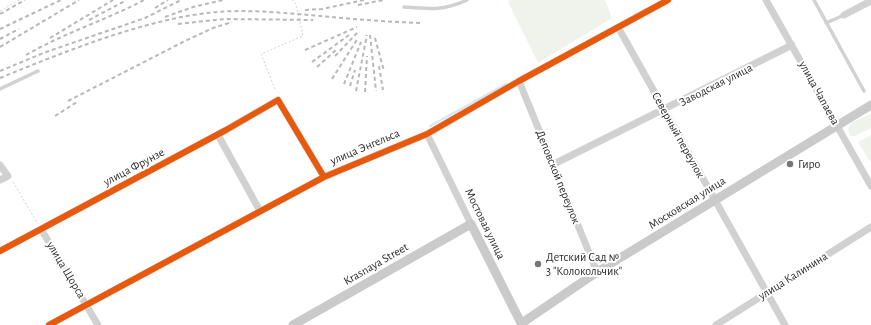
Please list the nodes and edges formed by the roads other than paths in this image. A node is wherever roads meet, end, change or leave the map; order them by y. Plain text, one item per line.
1 (467, 0) edge
2 (668, 0) edge
3 (766, 0) edge
4 (814, 0) edge
5 (871, 1) edge
6 (404, 7) dead end
7 (844, 15) joint
8 (826, 23) junction
9 (618, 28) junction
10 (792, 45) junction
11 (38, 71) dead end
12 (518, 81) junction
13 (0, 89) edge
14 (864, 91) dead end
15 (871, 105) edge
16 (664, 111) junction
17 (837, 125) junction
18 (427, 134) junction
19 (218, 135) junction
20 (0, 165) edge
21 (552, 165) junction
22 (324, 176) junction
23 (0, 180) edge
24 (871, 186) edge
25 (715, 200) junction
26 (260, 211) junction
27 (471, 224) junction
28 (871, 227) edge
29 (41, 229) junction
30 (0, 251) edge
31 (597, 272) junction
32 (767, 292) junction
33 (86, 304) junction
34 (521, 324) edge
35 (49, 325) edge
36 (98, 325) edge
37 (293, 325) edge
38 (716, 325) edge
39 (785, 325) edge

1 - 6 lane
2 - 9 street, улица Энгельса
3 - 10 street, улица Чапаева
4 - 8 lane
5 - 7 street
7 - 8 lane
8 - 14 lane
9 - 12 street, улица Энгельса
9 - 16 street, Северный переулок
10 - 16 street, Заводская улица
10 - 17 street, улица Чапаева
11 - 13 lane
12 - 18 street, улица Энгельса
12 - 21 street, Деповской переулок
15 - 17 main road, Московская улица
16 - 21 street, Заводская улица
16 - 25 street, Северный переулок
17 - 24 street, улица Чапаева
17 - 25 main road, Московская улица
18 - 22 street, улица Энгельса
18 - 27 street, Мостовая улица
19 - 22 street, улица Фрунзе
19 - 26 street
19 - 29 street, улица Фрунзе
20 - 23 street
21 - 31 street, Деповской переулок
22 - 26 street, улица Энгельса
25 - 31 main road, Московская улица
25 - 32 street, Северный переулок
26 - 33 street, улица Энгельса
27 - 34 main road, Мостовая улица
27 - 37 main road, Krasnaya Street
28 - 32 street, улица Калинина
29 - 30 street, улица Фрунзе
29 - 33 street, улица Щорса
31 - 34 main road, Московская улица
32 - 38 street, улица Калинина
32 - 39 street, Северный переулок
33 - 35 street, улица Энгельса
33 - 36 street, улица Щорса

